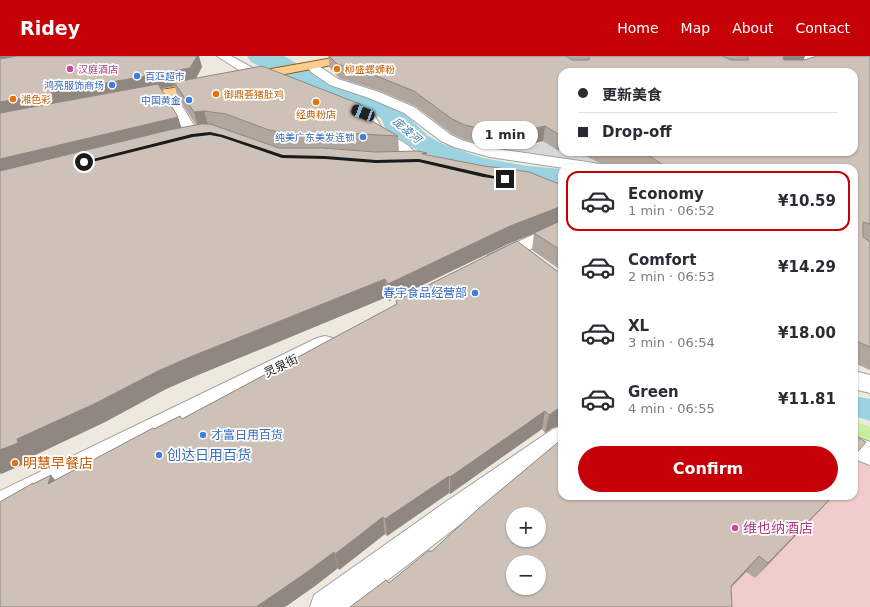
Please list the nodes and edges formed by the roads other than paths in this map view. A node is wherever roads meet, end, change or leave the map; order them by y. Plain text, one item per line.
1 (223, 56) edge
2 (329, 56) edge
3 (363, 56) edge
4 (800, 62) edge
5 (870, 64) edge
6 (308, 66) junction
7 (244, 75) joint
8 (269, 77) edge
9 (285, 84) edge
10 (167, 93) junction
11 (326, 99) edge
12 (192, 136) edge
13 (419, 160) junction
14 (711, 160) edge
15 (398, 162) edge
16 (568, 164) edge
17 (724, 164) edge
18 (447, 166) edge
19 (558, 230) edge
20 (474, 270) edge
21 (346, 333) edge
22 (858, 381) edge
23 (870, 384) edge
24 (558, 440) edge
25 (858, 449) edge
26 (870, 454) edge
27 (0, 505) edge
28 (326, 607) edge

1 - 7 street
2 - 6 main road
3 - 6 main road
4 - 5 street
6 - 7 main road
6 - 16 street
8 - 9 street
10 - 10 main road
10 - 12 street
11 - 13 street
13 - 15 street
13 - 18 street
14 - 17 main road
19 - 20 street
21 - 27 street, 灵泉街
22 - 23 street
24 - 28 street
25 - 26 street

